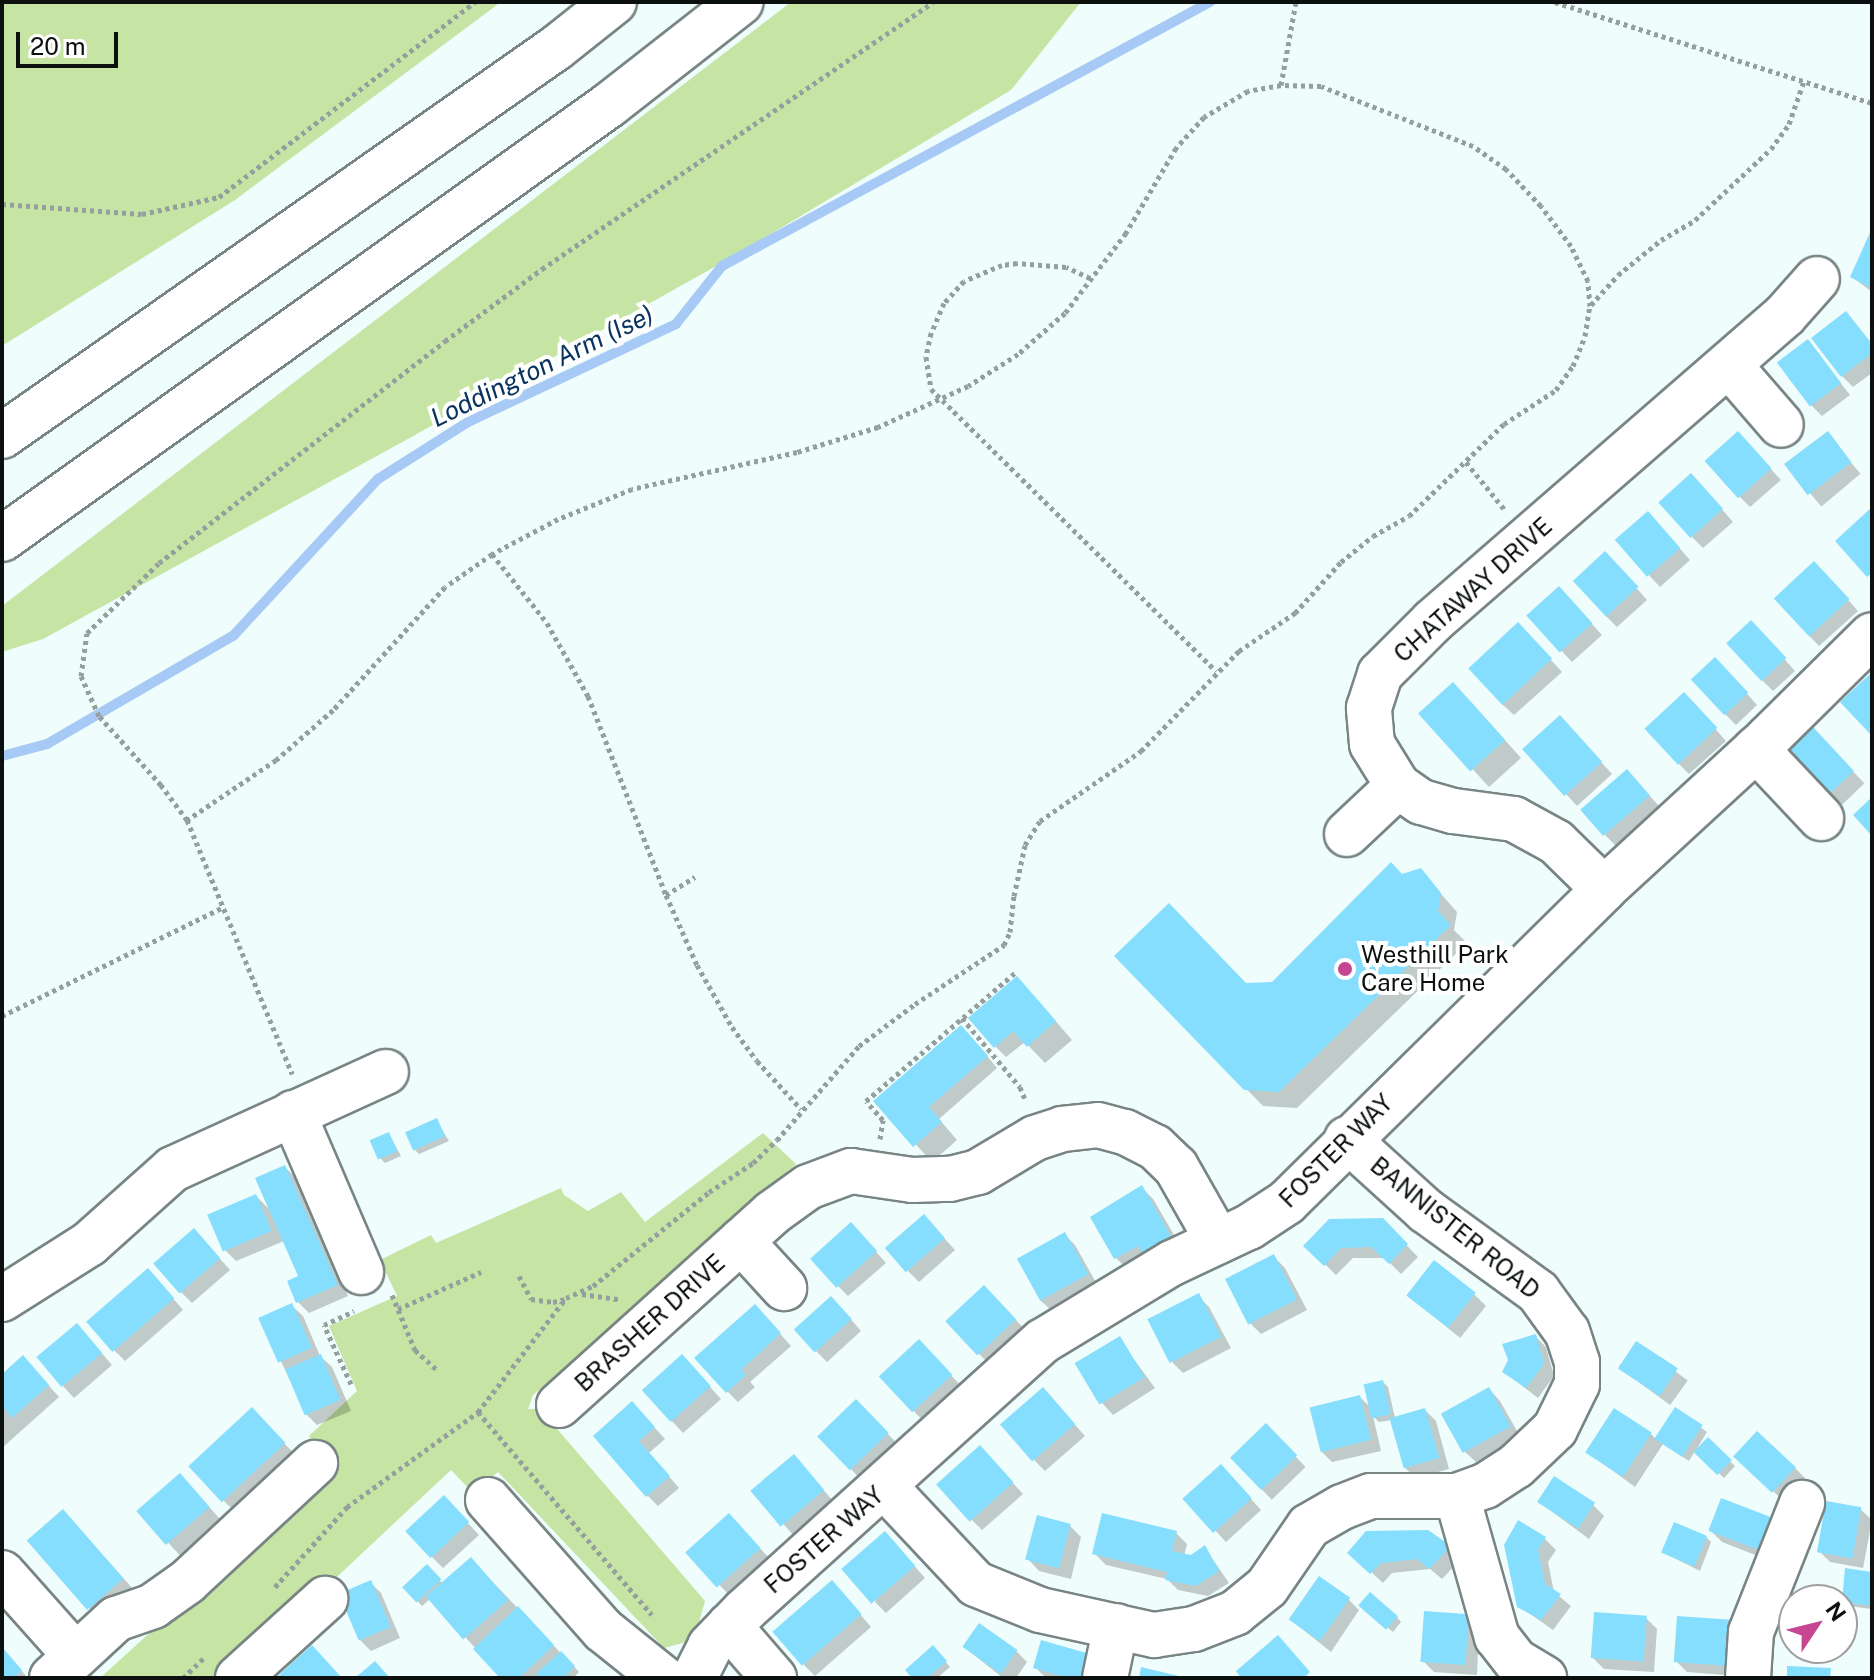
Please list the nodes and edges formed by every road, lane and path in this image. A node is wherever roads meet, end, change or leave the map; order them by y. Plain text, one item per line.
1 (475, 2) edge
2 (614, 2) edge
3 (741, 2) edge
4 (933, 2) edge
5 (1296, 2) edge
6 (1555, 2) edge
7 (1804, 81) junction
8 (1281, 85) junction
9 (1872, 103) edge
10 (2, 204) edge
11 (1090, 278) junction
12 (1817, 279) dead end
13 (1590, 306) junction
14 (1729, 365) junction
15 (939, 400) junction
16 (1781, 425) dead end
17 (2, 436) edge
18 (1465, 462) junction
19 (2, 539) edge
20 (1528, 539) junction
21 (492, 554) junction
22 (1872, 635) edge
23 (1216, 671) junction
24 (1756, 749) junction
25 (1398, 786) junction
26 (1821, 818) dead end
27 (187, 820) junction
28 (1347, 834) dead end
29 (695, 877) dead end
30 (1604, 889) junction
31 (666, 895) junction
32 (224, 907) junction
33 (1016, 972) dead end
34 (2, 1016) edge
35 (962, 1018) junction
36 (386, 1072) dead end
37 (1020, 1087) dead end
38 (801, 1109) junction
39 (293, 1113) junction
40 (1347, 1139) junction
41 (874, 1174) junction
42 (741, 1241) junction
43 (1218, 1241) junction
44 (481, 1272) dead end
45 (519, 1276) dead end
46 (784, 1288) dead end
47 (377, 1294) junction
48 (566, 1298) junction
49 (2, 1299) edge
50 (398, 1309) junction
51 (438, 1371) dead end
52 (351, 1384) dead end
53 (559, 1405) dead end
54 (478, 1412) junction
55 (315, 1463) dead end
56 (885, 1487) junction
57 (1457, 1496) junction
58 (488, 1500) dead end
59 (1802, 1503) dead end
60 (2, 1573) edge
61 (267, 1596) dead end
62 (325, 1599) dead end
63 (658, 1623) dead end
64 (729, 1626) junction
65 (1116, 1626) junction
66 (64, 1667) edge
67 (221, 1668) edge
68 (183, 1678) edge
69 (663, 1678) edge
70 (694, 1678) edge
71 (774, 1678) edge
72 (1105, 1678) edge
73 (1544, 1678) edge
74 (1748, 1678) edge

1 - 10 path
2 - 17 main road
3 - 19 main road
4 - 27 path
5 - 8 path
6 - 7 path
7 - 9 path
7 - 13 path
8 - 11 path
8 - 13 path
11 - 15 path
11 - 15 path
12 - 14 main road, CHATAWAY DRIVE
13 - 18 path
14 - 16 main road
14 - 20 main road, CHATAWAY DRIVE
15 - 21 path
15 - 23 path
18 - 20 path
18 - 23 path
20 - 25 main road, CHATAWAY DRIVE
21 - 27 path
21 - 31 path
22 - 24 main road, FOSTER WAY
23 - 38 path
24 - 26 main road
24 - 30 main road, FOSTER WAY
25 - 28 main road
25 - 30 main road, CHATAWAY DRIVE
27 - 32 path
29 - 31 path
30 - 40 main road, FOSTER WAY
31 - 38 path
32 - 34 path
32 - 39 path
33 - 35 path
35 - 37 path
35 - 41 path
36 - 39 main road
38 - 48 path
39 - 47 main road
39 - 49 main road
40 - 43 main road, FOSTER WAY
40 - 57 main road, BANNISTER ROAD
41 - 42 main road, BRASHER DRIVE
41 - 43 main road, BRASHER DRIVE
42 - 46 main road, BRASHER DRIVE
42 - 53 main road, BRASHER DRIVE
43 - 56 main road, FOSTER WAY
44 - 50 path
45 - 48 path
47 - 50 path
47 - 52 path
48 - 54 path
50 - 51 path
54 - 61 path
54 - 63 path
55 - 66 main road
56 - 64 main road, FOSTER WAY
56 - 65 main road, BANNISTER ROAD
57 - 65 main road, BANNISTER ROAD
57 - 73 main road
58 - 69 main road
59 - 74 main road
60 - 66 main road
62 - 67 main road
64 - 70 main road, FOSTER WAY
64 - 71 main road
65 - 72 main road
67 - 68 path

